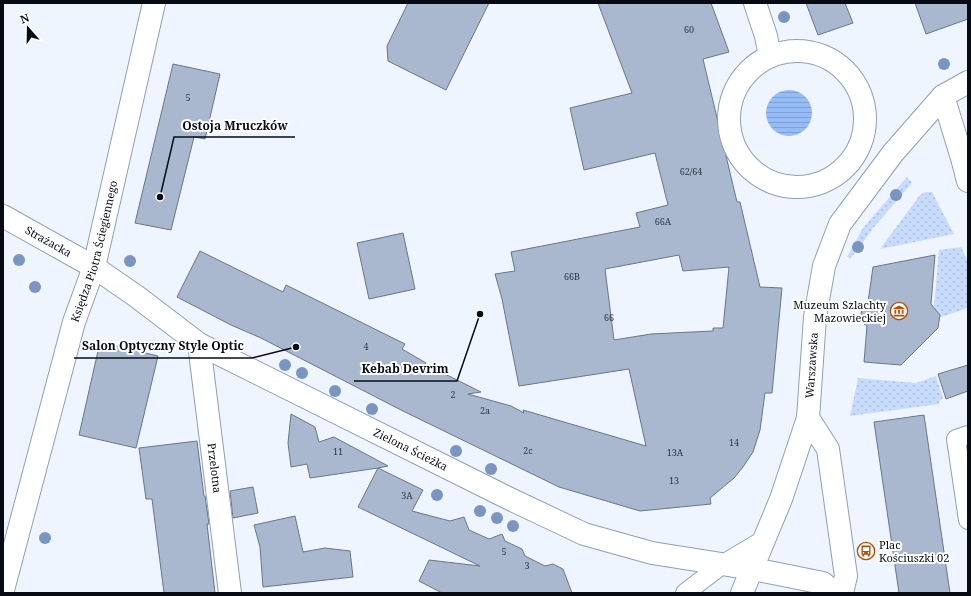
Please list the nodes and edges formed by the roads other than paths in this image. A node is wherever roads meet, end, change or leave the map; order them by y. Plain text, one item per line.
1 (154, 3) edge
2 (754, 3) edge
3 (770, 56) junction
4 (968, 82) edge
5 (943, 96) junction
6 (968, 181) edge
7 (3, 216) edge
8 (94, 267) junction
9 (199, 344) junction
10 (808, 418) junction
11 (968, 435) edge
12 (968, 520) edge
13 (765, 539) junction
14 (722, 564) junction
15 (753, 569) junction
16 (3, 590) edge
17 (230, 593) edge
18 (686, 593) edge
19 (742, 593) edge
20 (833, 593) edge
21 (842, 593) edge

1 - 8 street, Księdza Piotra Ściegiennego
2 - 3 street
3 - 3 street
4 - 5 street, Warszawska
5 - 6 street
5 - 10 street, Warszawska
7 - 8 street, Strażacka
8 - 9 street, Zielona Ścieżka
8 - 16 street, Księdza Piotra Ściegiennego
9 - 14 street, Zielona Ścieżka
9 - 17 street, Przelotna
10 - 13 street, Warszawska
10 - 21 street
11 - 12 lane
13 - 14 lane
13 - 15 street, Warszawska
14 - 15 street, Zielona Ścieżka
14 - 18 lane
15 - 19 street, Warszawska
15 - 20 street, Zielona Ścieżka

